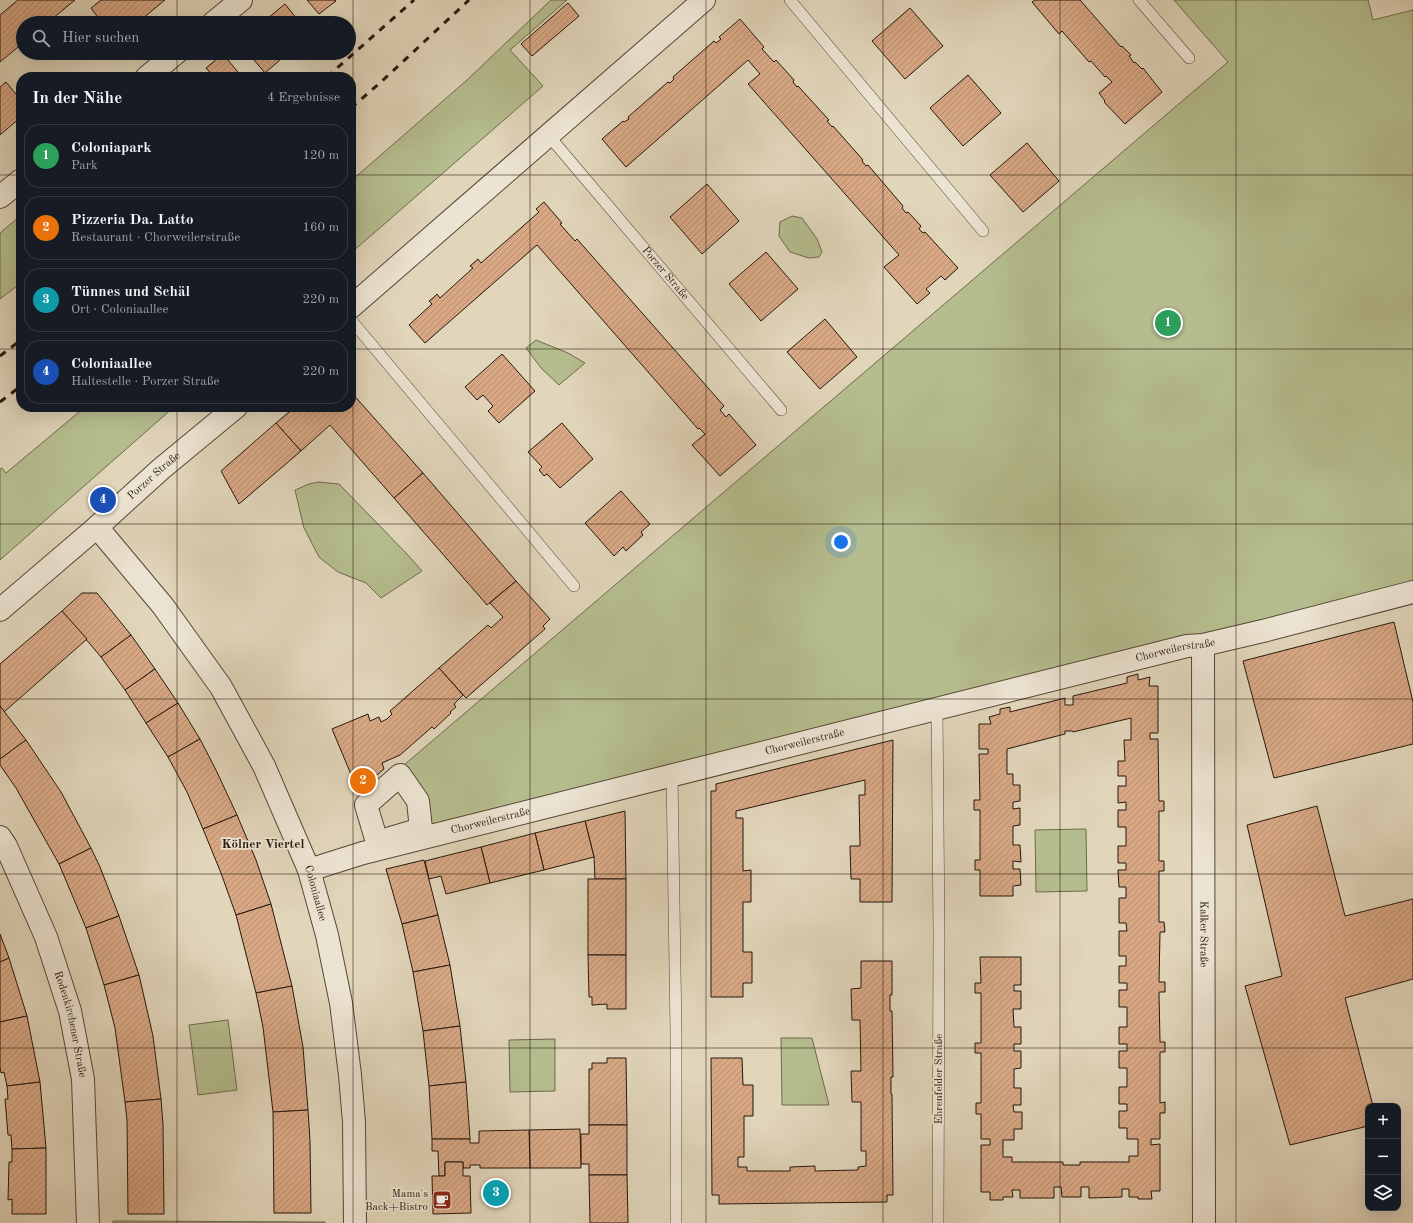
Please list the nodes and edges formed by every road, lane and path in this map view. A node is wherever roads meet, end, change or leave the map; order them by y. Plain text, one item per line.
1 (241, 0) edge
2 (704, 0) edge
3 (790, 0) edge
4 (1139, 0) edge
5 (221, 16) edge
6 (1189, 58) dead end
7 (168, 60) edge
8 (153, 72) edge
9 (549, 136) junction
10 (16, 184) edge
11 (0, 197) edge
12 (983, 231) dead end
13 (356, 303) edge
14 (356, 326) edge
15 (781, 410) dead end
16 (230, 412) edge
17 (97, 527) junction
18 (574, 586) dead end
19 (1413, 592) edge
20 (0, 610) edge
21 (1203, 645) junction
22 (937, 709) junction
23 (672, 774) junction
24 (0, 837) edge
25 (309, 870) junction
26 (88, 1223) edge
27 (355, 1223) edge
28 (676, 1223) edge
29 (938, 1223) edge
30 (1204, 1223) edge

1 - 5 street
2 - 9 street
3 - 12 lane
4 - 6 lane
7 - 8 street
9 - 13 street
9 - 15 lane, Porzer Straße
10 - 11 street
14 - 18 lane
16 - 17 street, Porzer Straße
17 - 20 street, Porzer Straße
17 - 25 street, Coloniaallee
19 - 21 street, Chorweilerstraße
21 - 22 street, Chorweilerstraße
21 - 30 street, Kalker Straße
22 - 23 street, Chorweilerstraße
22 - 29 lane, Ehrenfelder Straße
23 - 25 street, Chorweilerstraße
23 - 28 lane
24 - 26 street, Rodenkirchener Straße
25 - 27 street, Coloniaallee

